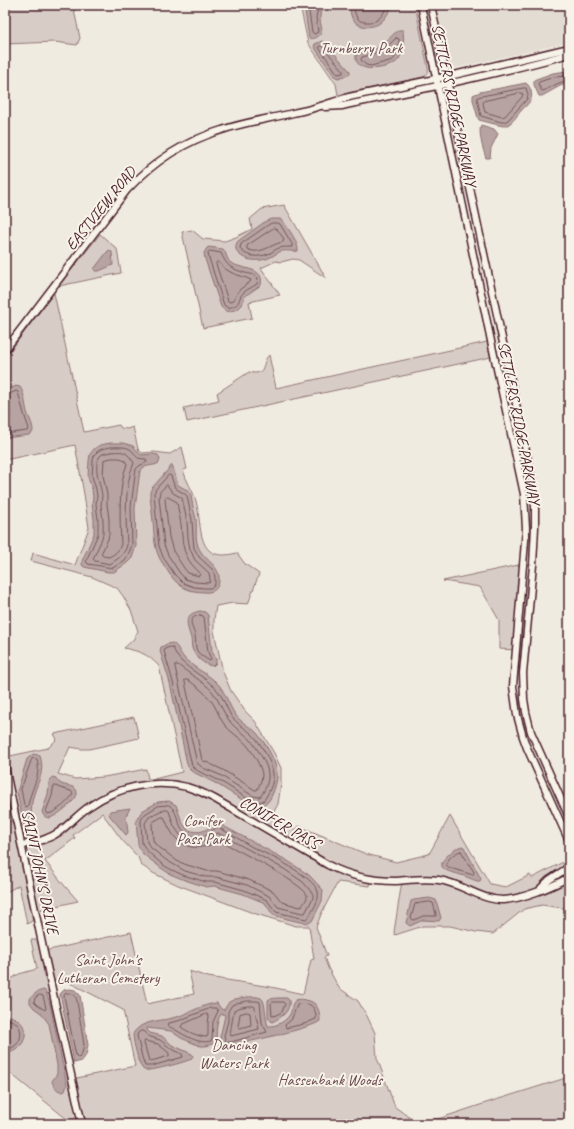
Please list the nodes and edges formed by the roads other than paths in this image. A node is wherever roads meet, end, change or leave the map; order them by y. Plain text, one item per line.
1 (421, 5) edge
2 (431, 5) edge
3 (569, 48) edge
4 (569, 54) edge
5 (446, 77) junction
6 (436, 79) junction
7 (447, 84) junction
8 (438, 86) junction
9 (316, 108) junction
10 (5, 350) edge
11 (5, 766) edge
12 (569, 817) edge
13 (569, 842) edge
14 (22, 846) junction
15 (569, 867) edge
16 (569, 877) edge
17 (538, 890) junction
18 (82, 1124) edge

1 - 6 street, SETTLERS RIDGE PARKWAY
2 - 5 street, SETTLERS RIDGE PARKWAY
3 - 5 street, EASTVIEW ROAD
4 - 7 street, EASTVIEW ROAD
5 - 6 street, EASTVIEW ROAD
5 - 7 street, SETTLERS RIDGE PARKWAY
6 - 8 street, SETTLERS RIDGE PARKWAY
6 - 9 street, EASTVIEW ROAD
7 - 8 street, EASTVIEW ROAD
7 - 12 street, SETTLERS RIDGE PARKWAY
8 - 9 street, EASTVIEW ROAD
8 - 13 street, SETTLERS RIDGE PARKWAY
9 - 10 street, EASTVIEW ROAD
11 - 14 street, SAINT JOHN'S DRIVE
14 - 17 street, CONIFER PASS
14 - 18 street, SAINT JOHN'S DRIVE
15 - 17 street, CONIFER PASS
16 - 17 street, CONIFER PASS

